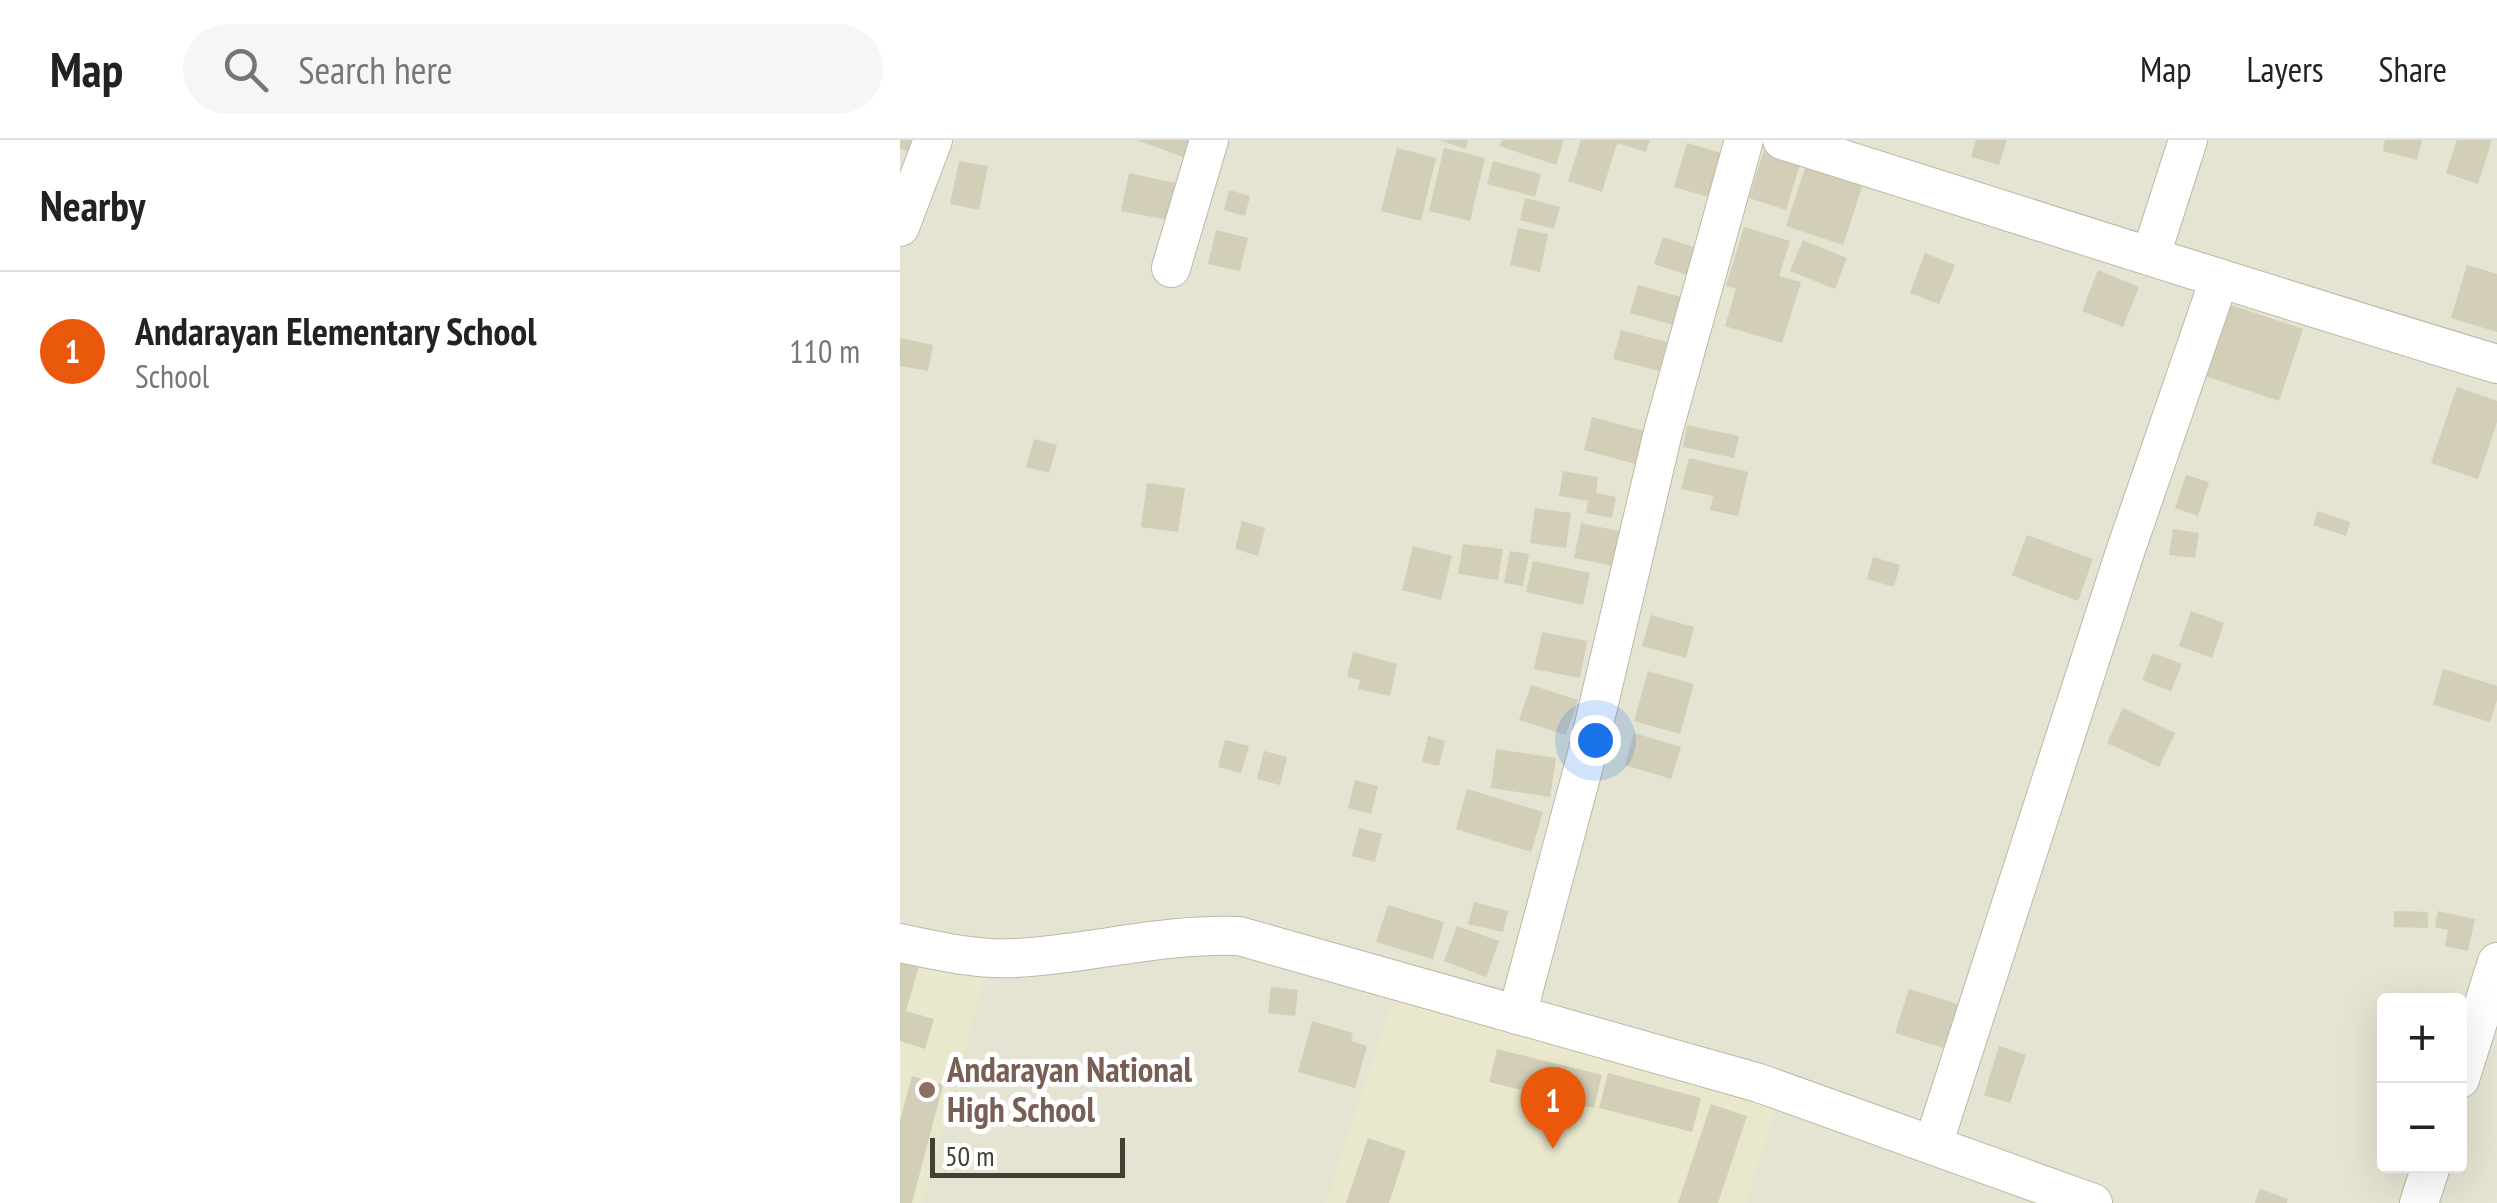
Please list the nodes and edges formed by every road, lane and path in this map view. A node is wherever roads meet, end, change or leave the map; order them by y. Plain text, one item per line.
1 (932, 140) edge
2 (1208, 140) edge
3 (1744, 140) edge
4 (1782, 140) edge
5 (2188, 140) edge
6 (900, 226) edge
7 (2150, 255) junction
8 (1171, 268) dead end
9 (2220, 280) junction
10 (2497, 364) edge
11 (900, 943) edge
12 (2497, 962) edge
13 (1517, 1015) junction
14 (2467, 1057) edge
15 (1932, 1145) junction
16 (2430, 1173) edge
17 (2014, 1190) edge
18 (2093, 1203) edge
19 (2420, 1203) edge

1 - 6 street
2 - 8 street
3 - 13 street
4 - 7 street
5 - 7 street
7 - 9 street
9 - 10 street
9 - 15 street
11 - 13 street
12 - 14 street
13 - 15 street
15 - 17 street
16 - 19 street
17 - 18 street

